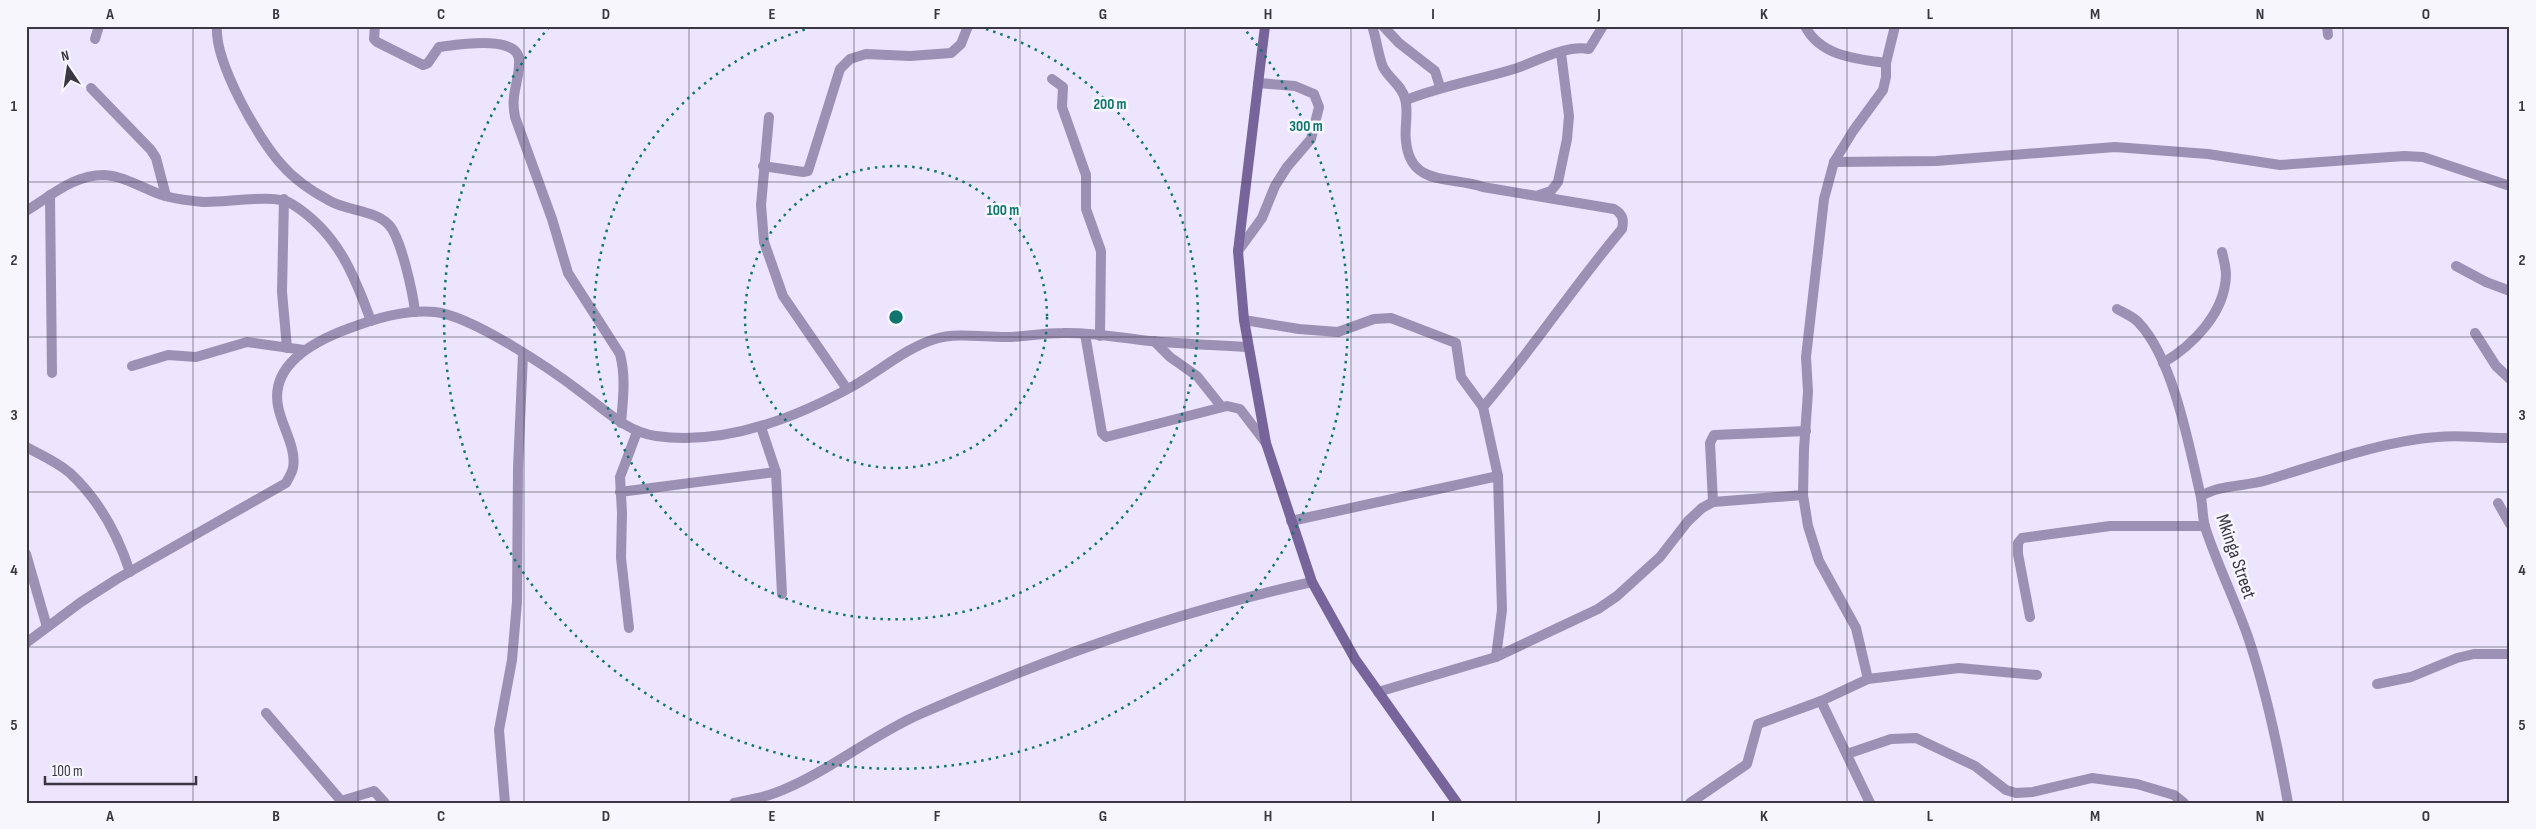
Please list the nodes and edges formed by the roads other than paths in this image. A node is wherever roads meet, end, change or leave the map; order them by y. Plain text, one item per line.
1 (98, 26) edge
2 (217, 26) edge
3 (375, 26) edge
4 (968, 26) edge
5 (1264, 26) edge
6 (1372, 26) edge
7 (1383, 26) edge
8 (1603, 26) edge
9 (1805, 26) edge
10 (1895, 26) edge
11 (95, 39) dead end
12 (1561, 53) junction
13 (1886, 63) junction
14 (1052, 79) dead end
15 (1258, 83) junction
16 (1440, 87) junction
17 (91, 88) dead end
18 (1406, 100) junction
19 (769, 117) dead end
20 (1834, 162) junction
21 (763, 166) junction
22 (2510, 186) edge
23 (1538, 195) junction
24 (50, 196) junction
25 (166, 196) junction
26 (284, 199) junction
27 (26, 211) edge
28 (1238, 251) junction
29 (2222, 252) dead end
30 (2456, 266) dead end
31 (2510, 291) edge
32 (2117, 309) dead end
33 (416, 312) junction
34 (1244, 320) junction
35 (370, 321) junction
36 (2475, 333) dead end
37 (1085, 334) junction
38 (1100, 336) junction
39 (1154, 341) junction
40 (1248, 347) junction
41 (287, 348) junction
42 (304, 350) junction
43 (523, 354) junction
44 (2163, 363) junction
45 (132, 366) dead end
46 (52, 373) dead end
47 (2510, 379) edge
48 (847, 388) junction
49 (1221, 406) junction
50 (1483, 407) junction
51 (621, 423) junction
52 (761, 427) junction
53 (1806, 431) junction
54 (637, 432) junction
55 (2510, 438) edge
56 (1266, 443) junction
57 (26, 447) edge
58 (776, 472) junction
59 (1498, 476) junction
60 (620, 492) junction
61 (1804, 495) junction
62 (2201, 496) junction
63 (1713, 502) junction
64 (2498, 503) dead end
65 (1291, 521) junction
66 (2510, 524) edge
67 (2205, 526) junction
68 (26, 554) edge
69 (130, 572) junction
70 (1312, 582) junction
71 (782, 594) dead end
72 (2030, 618) dead end
73 (47, 627) junction
74 (629, 628) dead end
75 (26, 643) edge
76 (2510, 654) edge
77 (1496, 657) junction
78 (2037, 675) dead end
79 (1868, 679) junction
80 (2378, 684) dead end
81 (1378, 692) junction
82 (1821, 702) junction
83 (266, 714) dead end
84 (1847, 754) junction
85 (342, 802) edge
86 (385, 803) edge
87 (505, 803) edge
88 (734, 803) edge
89 (1457, 803) edge
90 (1690, 803) edge
91 (1870, 803) edge
92 (2184, 803) edge
93 (2288, 803) edge

1 - 11 street
2 - 33 street
3 - 51 street
4 - 21 street
5 - 15 street
6 - 18 street
7 - 16 street
8 - 12 street
9 - 13 street
10 - 13 street
12 - 16 street
12 - 23 street
13 - 20 street
14 - 38 street
15 - 28 street
15 - 28 street
16 - 18 street
17 - 25 street
18 - 23 street
19 - 21 street
20 - 22 street
20 - 53 street
21 - 48 street
23 - 50 street
24 - 25 street
24 - 27 street
24 - 46 street
25 - 26 street
26 - 35 street
26 - 41 street
28 - 34 street
29 - 44 street
30 - 31 street
32 - 44 street, Mkinga Street
33 - 35 street
33 - 43 street
34 - 40 street
34 - 50 street
35 - 42 street
36 - 47 street
37 - 38 street
37 - 48 street
37 - 49 street
38 - 39 street
39 - 40 street
39 - 49 street
40 - 56 street
41 - 42 street
41 - 45 street
42 - 69 street
43 - 51 street
43 - 87 street
44 - 62 street, Mkinga Street
48 - 52 street
49 - 56 street
50 - 59 street
51 - 54 street
52 - 54 street
52 - 58 street
53 - 61 street
53 - 63 street
54 - 60 street
55 - 62 street
56 - 65 street
57 - 69 street
58 - 60 street
58 - 71 street
59 - 65 street
59 - 77 street
60 - 74 street
61 - 63 street
61 - 79 street
62 - 67 street, Mkinga Street
63 - 77 street
64 - 66 street
65 - 70 street
67 - 72 street
67 - 93 street, Mkinga Street
68 - 73 street
69 - 73 street
70 - 81 street
70 - 88 street
73 - 75 street
76 - 80 street
77 - 81 street
78 - 79 street
79 - 82 street
81 - 89 street
82 - 84 street
82 - 90 street
83 - 85 street
84 - 91 street
84 - 92 street
85 - 86 street

